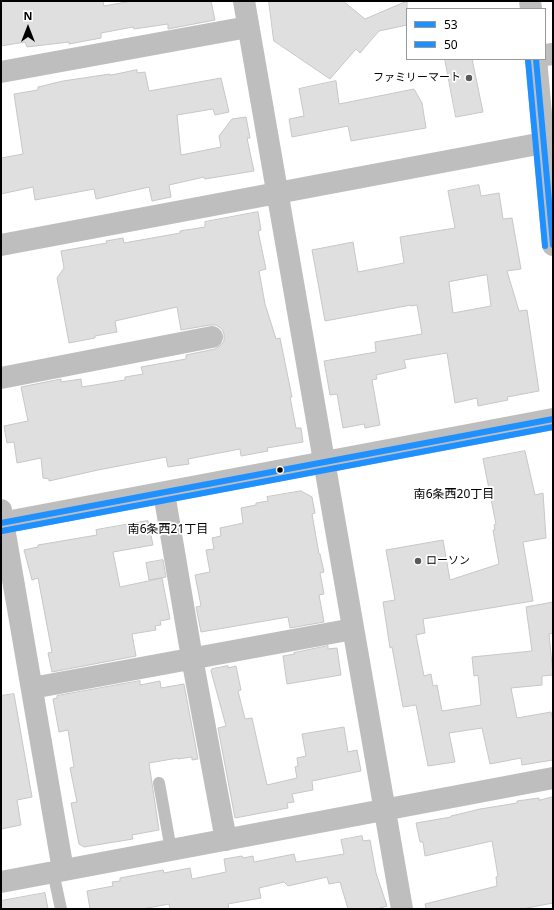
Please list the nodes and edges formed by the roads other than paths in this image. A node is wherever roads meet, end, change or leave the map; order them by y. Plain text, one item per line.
1 (244, 1) edge
2 (248, 27) junction
3 (536, 60) edge
4 (1, 72) edge
5 (543, 143) junction
6 (550, 182) edge
7 (277, 193) junction
8 (1, 245) edge
9 (553, 245) edge
10 (212, 336) dead end
11 (1, 378) edge
12 (553, 420) edge
13 (324, 463) junction
14 (164, 493) junction
15 (2, 519) edge
16 (353, 629) junction
17 (192, 658) junction
18 (32, 688) junction
19 (553, 778) edge
20 (159, 783) dead end
21 (385, 810) junction
22 (226, 840) junction
23 (171, 850) junction
24 (58, 871) junction
25 (1, 882) edge
26 (61, 909) edge
27 (402, 909) edge

1 - 2 street
2 - 4 street
2 - 7 street
3 - 5 street
5 - 6 street
5 - 7 street
6 - 9 street
7 - 8 street
7 - 13 street
10 - 11 street
12 - 13 street
13 - 14 street
13 - 16 street
14 - 15 street
14 - 17 street
15 - 18 street
16 - 17 street
16 - 21 street
17 - 18 street
17 - 22 street
18 - 24 street
19 - 21 street
20 - 23 lane
21 - 22 street
21 - 27 street
22 - 23 street
23 - 24 street
24 - 25 street
24 - 26 lane

